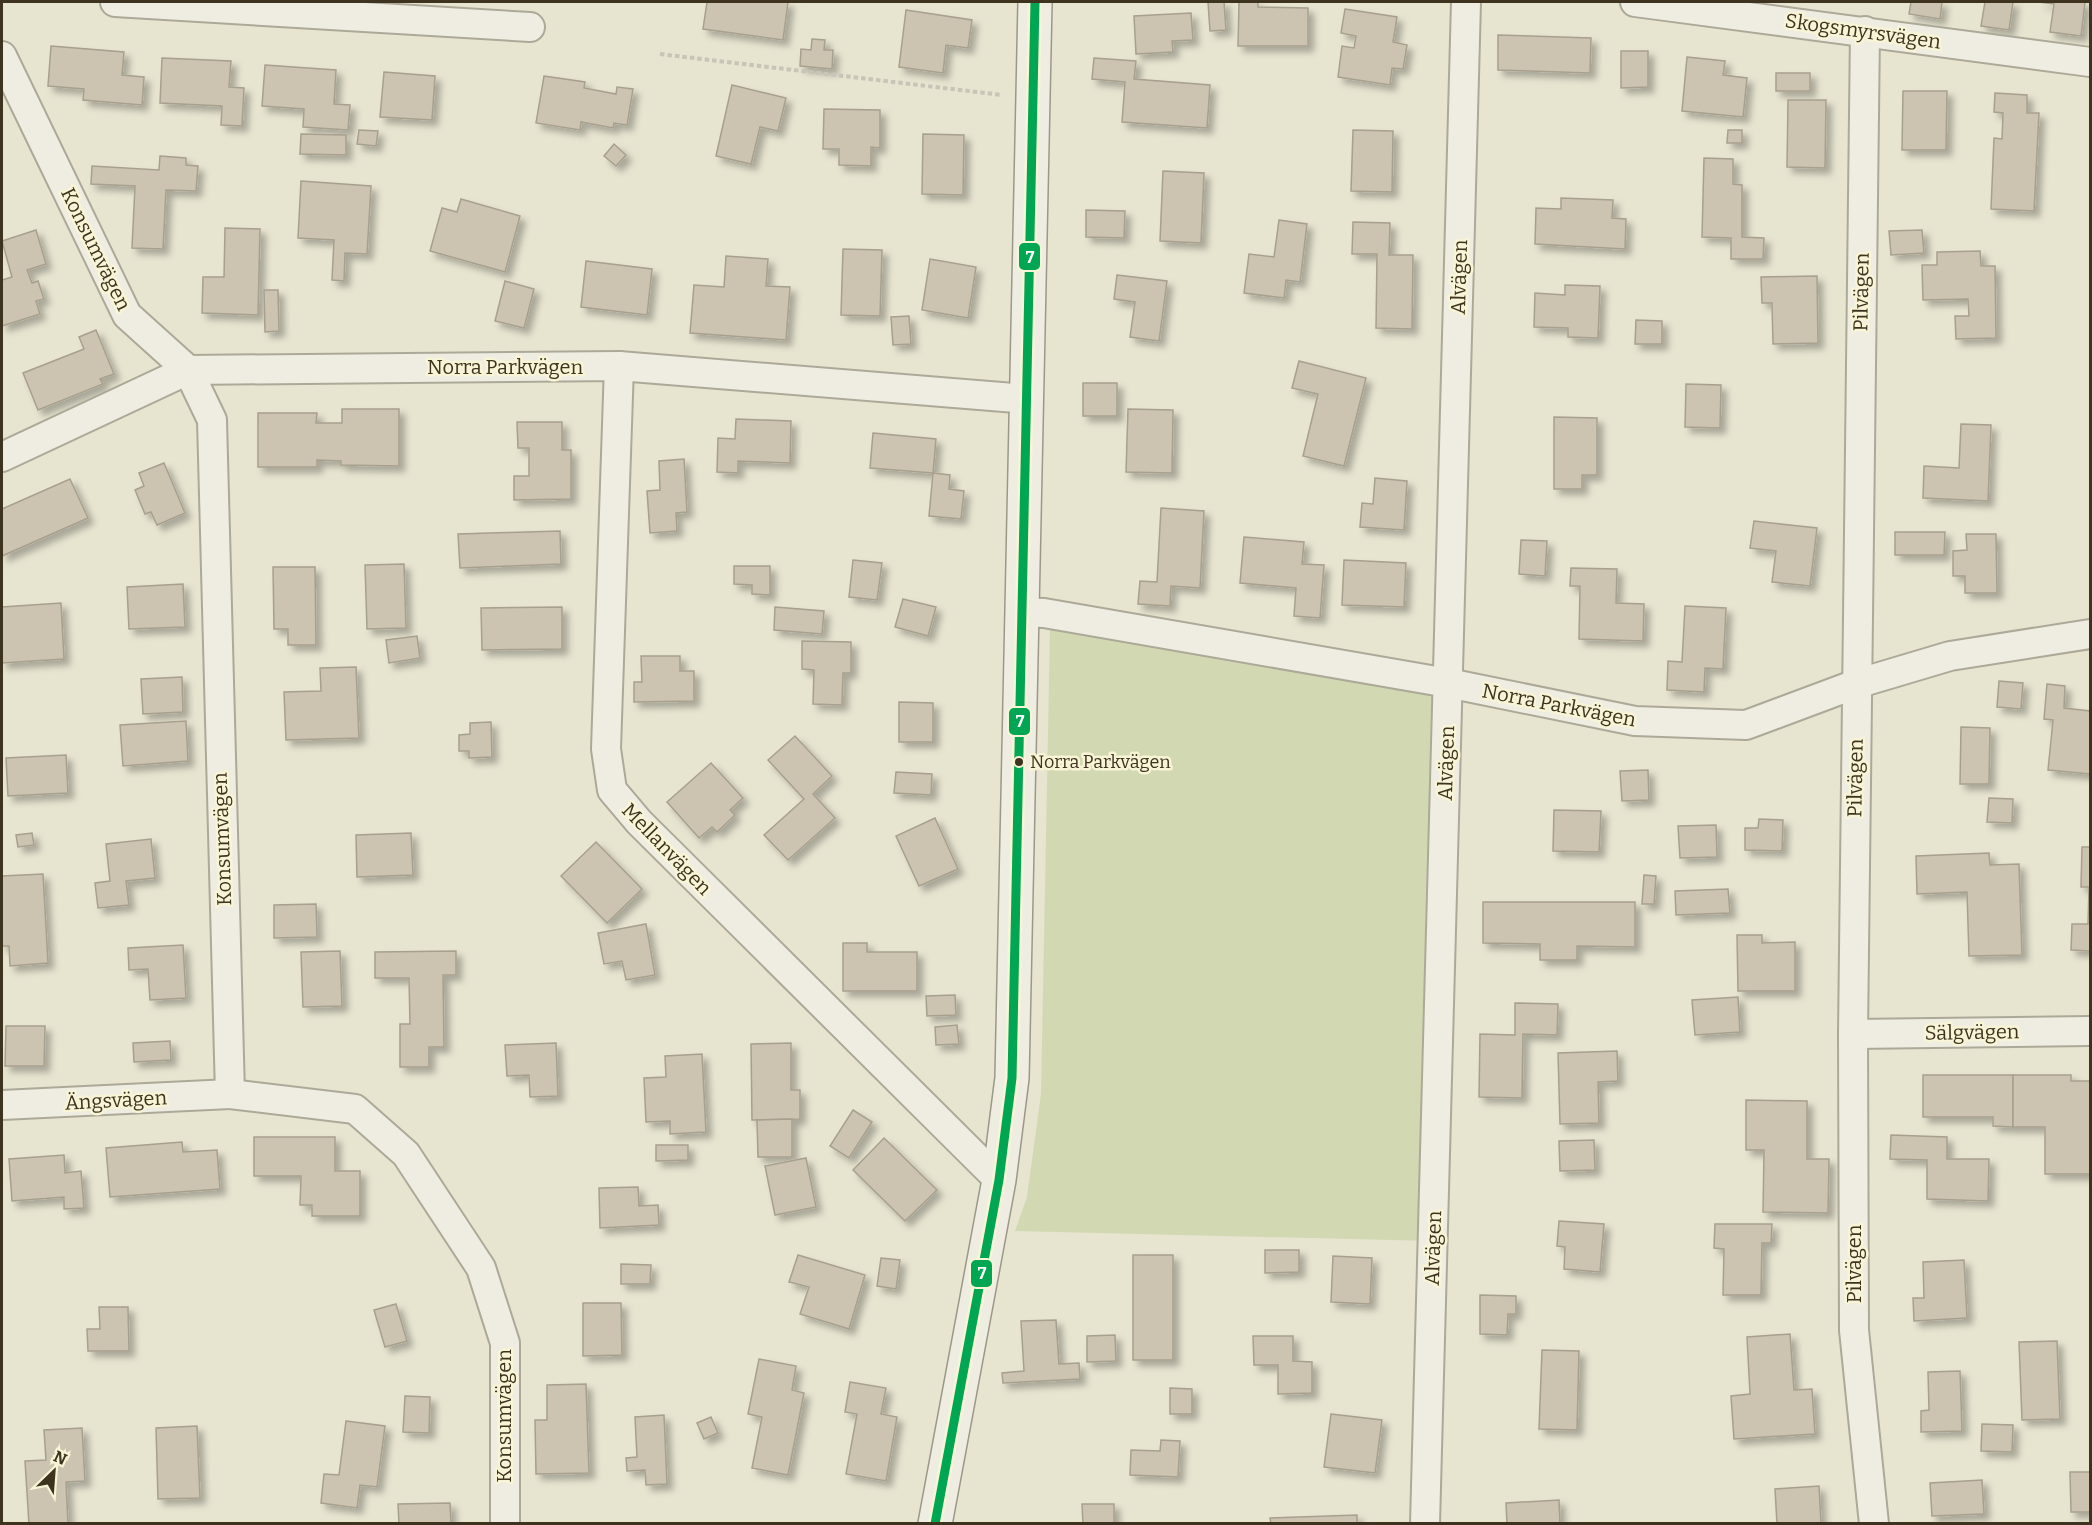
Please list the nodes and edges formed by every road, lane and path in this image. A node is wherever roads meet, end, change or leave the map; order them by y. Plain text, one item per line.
1 (115, 2) edge
2 (1035, 2) edge
3 (1466, 2) edge
4 (1635, 2) edge
5 (530, 27) dead end
6 (1865, 31) junction
7 (660, 54) dead end
8 (2, 56) edge
9 (2091, 62) edge
10 (1002, 106) dead end
11 (619, 366) junction
12 (188, 370) junction
13 (1027, 399) junction
14 (2, 457) edge
15 (1021, 612) junction
16 (2091, 634) edge
17 (1448, 683) junction
18 (1856, 684) junction
19 (2091, 1031) edge
20 (1853, 1034) junction
21 (230, 1094) junction
22 (2, 1105) edge
23 (999, 1180) junction
24 (505, 1524) edge
25 (935, 1524) edge
26 (1425, 1524) edge
27 (1874, 1524) edge

1 - 5 street
2 - 13 street
3 - 17 street, Alvägen
4 - 6 street, Skogsmyrsvägen
6 - 9 street, Skogsmyrsvägen
6 - 18 street, Pilvägen
7 - 10 path
8 - 12 street, Konsumvägen
11 - 12 street, Norra Parkvägen
11 - 13 street, Norra Parkvägen
11 - 23 street, Mellanvägen
12 - 14 street, Norra Parkvägen
12 - 21 street, Konsumvägen
13 - 15 street
15 - 17 street, Norra Parkvägen
15 - 23 street
16 - 18 street, Norra Parkvägen
17 - 18 street, Norra Parkvägen
17 - 26 street, Alvägen
18 - 20 street, Pilvägen
19 - 20 street, Sälgvägen
20 - 27 street, Pilvägen
21 - 22 street, Ängsvägen
21 - 24 street, Konsumvägen
23 - 25 street

